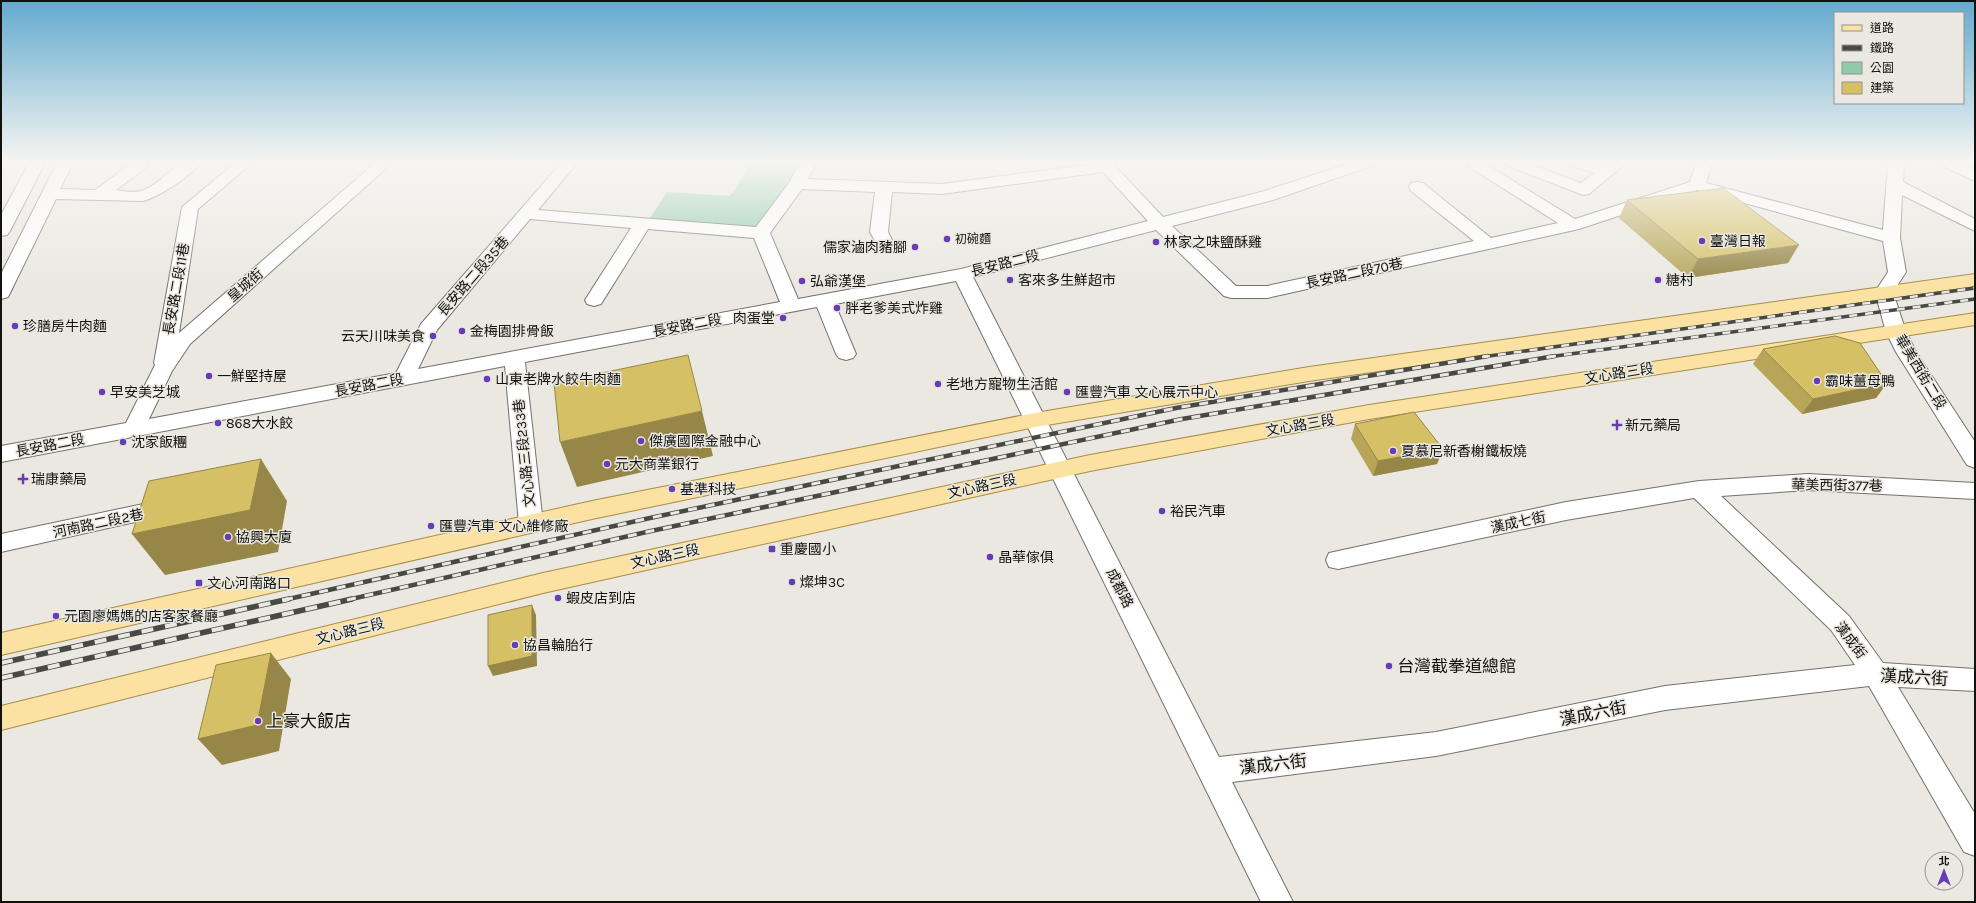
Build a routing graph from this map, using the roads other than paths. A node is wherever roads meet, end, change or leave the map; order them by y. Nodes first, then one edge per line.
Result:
1 (14, 205) edge
2 (44, 205) edge
3 (192, 205) edge
4 (335, 205) edge
5 (533, 205) edge
6 (781, 205) edge
7 (882, 205) edge
8 (1143, 205) edge
9 (1232, 205) edge
10 (1440, 205) edge
11 (1542, 205) edge
12 (1634, 205) edge
13 (1770, 205) edge
14 (1893, 205) edge
15 (1935, 205) edge
16 (526, 214) junction
17 (642, 224) junction
18 (1160, 224) junction
19 (1573, 225) junction
20 (1975, 226) edge
21 (1, 231) edge
22 (760, 233) junction
23 (1891, 238) junction
24 (886, 244) dead end
25 (1488, 244) junction
26 (962, 274) junction
27 (1975, 280) edge
28 (1884, 292) junction
29 (1, 293) edge
30 (594, 300) dead end
31 (824, 300) junction
32 (791, 306) junction
33 (1975, 319) edge
34 (1896, 332) junction
35 (846, 354) dead end
36 (514, 358) junction
37 (162, 370) junction
38 (404, 378) junction
39 (1036, 420) junction
40 (134, 429) junction
41 (1, 454) edge
42 (1975, 460) edge
43 (1061, 469) junction
44 (1699, 489) junction
45 (1975, 491) edge
46 (186, 503) edge
47 (531, 524) junction
48 (1, 543) edge
49 (1338, 560) dead end
50 (1, 644) edge
51 (1876, 674) junction
52 (1975, 680) edge
53 (1, 718) edge
54 (1212, 771) junction
55 (1975, 842) edge
56 (1277, 902) edge

1 - 21 street
2 - 29 street
3 - 37 street, 長安路二段11巷
4 - 37 street, 皇城街
5 - 16 street, 長安路二段35巷
6 - 22 street
7 - 24 street
8 - 18 street, 長安路二段70巷
9 - 18 street, 長安路二段
10 - 25 street
11 - 19 street
12 - 19 street, 長安路二段70巷
13 - 23 street
14 - 23 street
15 - 20 street
16 - 17 street
16 - 38 street, 長安路二段35巷
17 - 22 street
17 - 30 street
18 - 25 street, 長安路二段70巷
18 - 26 street, 長安路二段
19 - 25 street, 長安路二段70巷
22 - 32 street
23 - 28 street
26 - 31 street, 長安路二段
26 - 39 street, 成都路
27 - 28 main road
28 - 34 street, 華美西街二段
28 - 39 main road
31 - 32 street, 長安路二段
31 - 35 street
32 - 36 street, 長安路二段
33 - 34 main road, 文心路三段
34 - 42 street, 華美西街二段
34 - 43 main road, 文心路三段
36 - 38 street, 長安路二段
36 - 47 street, 文心路三段233巷
37 - 40 street, 皇城街
38 - 40 street, 長安路二段
39 - 43 street, 成都路
39 - 47 main road
40 - 41 street, 長安路二段
43 - 53 main road, 文心路三段
43 - 54 street, 成都路
44 - 45 street, 華美西街377巷
44 - 49 street, 漢成七街
44 - 51 street, 漢成街
46 - 48 street, 河南路二段2巷
47 - 50 main road
51 - 52 street, 漢成六街
51 - 54 street, 漢成六街
51 - 55 street, 漢成街
54 - 56 street, 成都路

